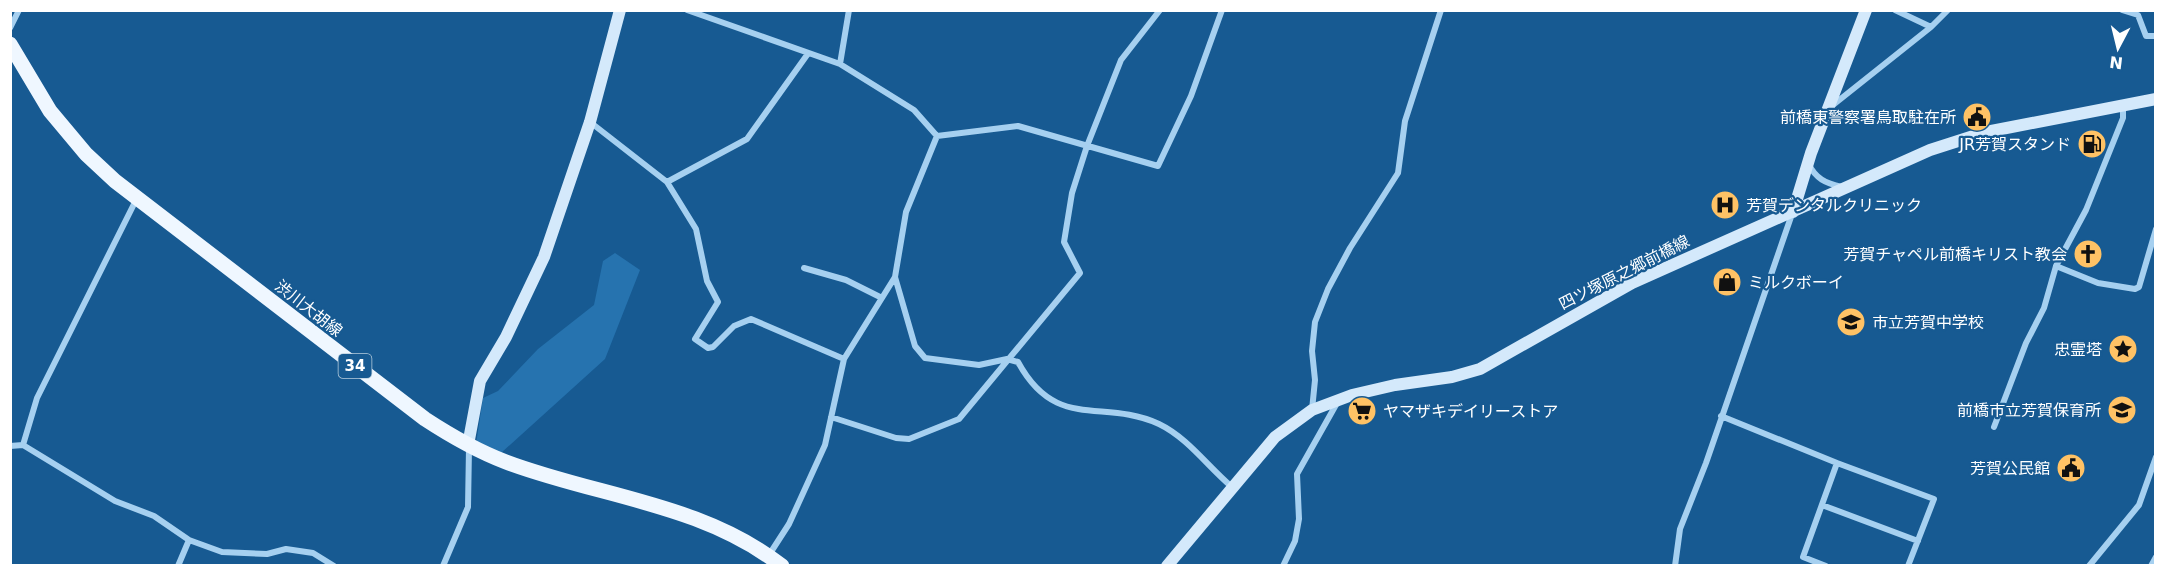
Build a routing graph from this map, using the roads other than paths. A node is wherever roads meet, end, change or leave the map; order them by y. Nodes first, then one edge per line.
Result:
1 (19, 10) edge
2 (620, 10) edge
3 (687, 10) edge
4 (849, 10) edge
5 (1160, 10) edge
6 (1222, 10) edge
7 (1441, 10) edge
8 (1866, 10) edge
9 (1894, 10) edge
10 (1948, 10) edge
11 (2122, 10) edge
12 (1905, 12) edge
13 (1931, 27) junction
14 (10, 28) edge
15 (2156, 36) edge
16 (11, 47) edge
17 (807, 55) junction
18 (840, 64) junction
19 (2156, 99) edge
20 (2123, 106) junction
21 (1828, 109) junction
22 (590, 122) junction
23 (937, 136) junction
24 (1087, 146) junction
25 (1808, 163) junction
26 (667, 182) junction
27 (1846, 188) junction
28 (137, 198) junction
29 (1792, 212) junction
30 (2156, 229) edge
31 (2056, 266) junction
32 (804, 268) dead end
33 (895, 277) junction
34 (882, 298) junction
35 (844, 359) junction
36 (1007, 359) junction
37 (1339, 400) junction
38 (1312, 410) junction
39 (1721, 416) junction
40 (831, 417) junction
41 (1994, 427) dead end
42 (23, 445) junction
43 (468, 445) junction
44 (10, 446) edge
45 (2156, 457) edge
46 (1838, 462) junction
47 (1233, 488) junction
48 (1822, 505) junction
49 (189, 540) junction
50 (1918, 541) junction
51 (769, 555) junction
52 (2156, 557) edge
53 (178, 566) edge
54 (334, 566) edge
55 (443, 566) edge
56 (782, 566) edge
57 (1167, 566) edge
58 (1283, 566) edge
59 (1675, 566) edge
60 (1826, 566) edge
61 (1908, 566) edge
62 (2088, 566) edge
63 (2151, 566) edge

1 - 14 street
2 - 22 main road
3 - 17 street
4 - 18 street
5 - 24 street
6 - 24 street
7 - 38 street
8 - 21 main road
9 - 12 street
10 - 13 street
11 - 15 street
12 - 13 street
13 - 21 street
16 - 28 main road, 渋川大胡線 / 34
17 - 18 street
17 - 26 street
18 - 23 street
19 - 20 main road, 四ツ塚原之郷前橋線
20 - 27 main road, 四ツ塚原之郷前橋線
20 - 31 street
21 - 25 main road
22 - 26 street
22 - 43 main road
23 - 24 street
23 - 33 street
24 - 36 street
25 - 27 street
25 - 29 main road
26 - 35 street
27 - 29 main road, 四ツ塚原之郷前橋線
28 - 42 street
28 - 43 main road, 渋川大胡線 / 34
29 - 37 main road, 四ツ塚原之郷前橋線
29 - 39 street
30 - 31 street
31 - 41 street
32 - 34 street
33 - 34 street
33 - 36 street
34 - 35 street
35 - 40 street
36 - 40 street
36 - 47 street
37 - 38 main road, 四ツ塚原之郷前橋線
37 - 58 street
38 - 47 main road, 四ツ塚原之郷前橋線
39 - 46 street
39 - 59 street
40 - 51 street
42 - 44 street
42 - 49 street
43 - 51 main road, 渋川大胡線 / 34
43 - 55 street
45 - 62 street
46 - 48 street
46 - 50 street
47 - 57 main road, 四ツ塚原之郷前橋線
48 - 50 street
48 - 60 street
49 - 53 street
49 - 54 street
50 - 61 street
51 - 56 main road, 渋川大胡線 / 34
52 - 63 street

